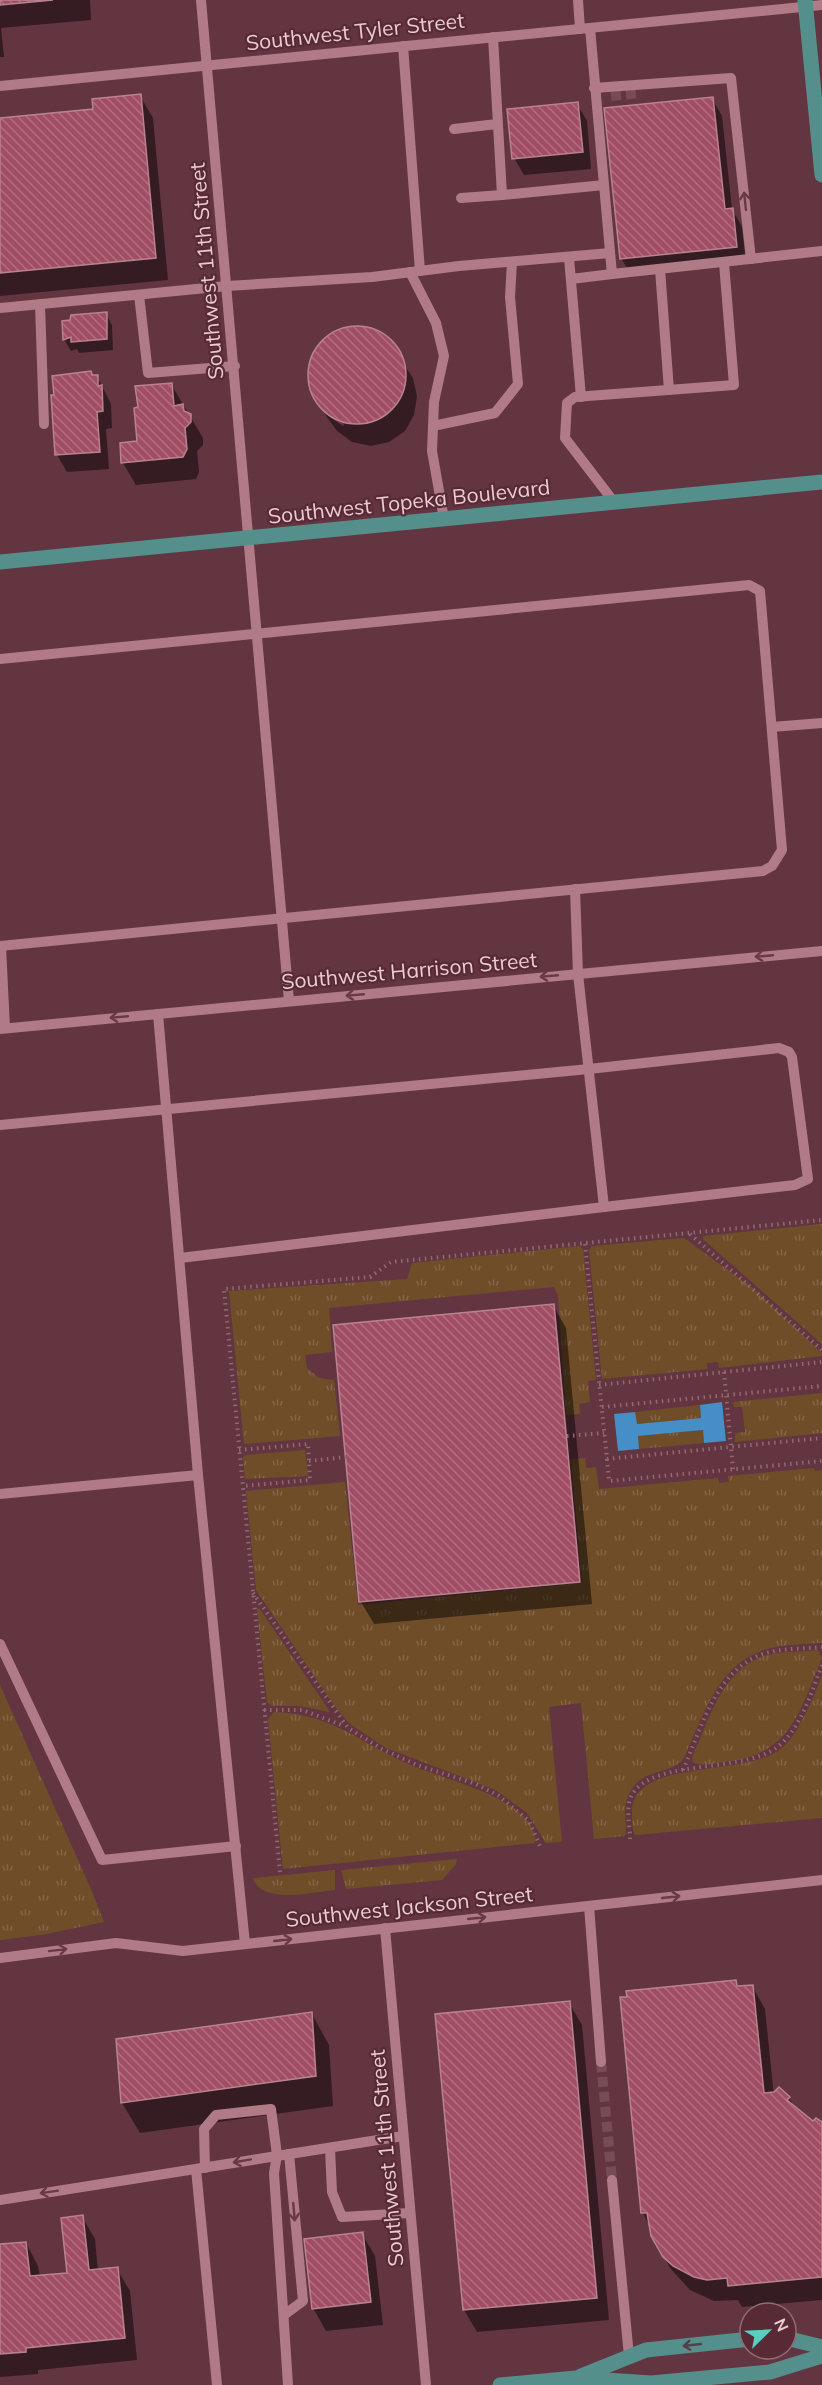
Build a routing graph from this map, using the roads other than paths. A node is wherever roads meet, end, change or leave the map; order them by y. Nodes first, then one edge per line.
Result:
1 (201, 0) edge
2 (578, 0) edge
3 (806, 3) edge
4 (822, 5) edge
5 (585, 28) junction
6 (493, 37) junction
7 (403, 46) junction
8 (207, 65) junction
9 (0, 86) edge
10 (603, 90) junction
11 (497, 124) junction
12 (454, 129) dead end
13 (822, 175) edge
14 (604, 185) junction
15 (502, 195) junction
16 (461, 198) dead end
17 (822, 251) edge
18 (610, 253) junction
19 (569, 258) junction
20 (752, 259) junction
21 (512, 262) junction
22 (724, 263) junction
23 (660, 269) junction
24 (415, 271) junction
25 (612, 274) junction
26 (571, 279) junction
27 (227, 286) junction
28 (139, 295) junction
29 (40, 304) junction
30 (0, 308) edge
31 (235, 366) junction
32 (669, 390) junction
33 (581, 397) junction
34 (44, 424) dead end
35 (433, 426) junction
36 (822, 482) edge
37 (614, 502) junction
38 (444, 519) junction
39 (248, 538) junction
40 (0, 562) edge
41 (257, 634) junction
42 (0, 659) edge
43 (822, 723) edge
44 (772, 727) junction
45 (575, 890) junction
46 (282, 918) junction
47 (1, 946) edge
48 (822, 951) edge
49 (578, 974) junction
50 (289, 1001) junction
51 (158, 1014) junction
52 (3, 1028) edge
53 (589, 1069) junction
54 (167, 1109) junction
55 (0, 1125) edge
56 (604, 1207) junction
57 (180, 1258) junction
58 (198, 1475) junction
59 (0, 1494) edge
60 (0, 1644) edge
61 (236, 1846) junction
62 (822, 1880) edge
63 (589, 1906) junction
64 (385, 1928) junction
65 (245, 1944) junction
66 (0, 1958) edge
67 (601, 2062) tunnel mouth
68 (403, 2136) junction
69 (330, 2148) junction
70 (289, 2154) junction
71 (277, 2155) junction
72 (201, 2168) junction
73 (612, 2180) tunnel mouth
74 (0, 2200) edge
75 (411, 2213) junction
76 (284, 2315) junction
77 (738, 2340) edge
78 (798, 2341) edge
79 (822, 2347) edge
80 (630, 2356) junction
81 (822, 2356) edge
82 (576, 2378) junction
83 (744, 2380) edge
84 (623, 2383) edge
85 (217, 2385) edge
86 (288, 2385) edge
87 (426, 2385) edge
88 (507, 2385) edge

1 - 8 street, Southwest 11th Street
2 - 5 street
3 - 4 street, Southwest Tyler Street
3 - 5 street, Southwest Tyler Street
3 - 13 main road
5 - 6 street, Southwest Tyler Street
5 - 10 street
6 - 7 street, Southwest Tyler Street
6 - 11 street
7 - 8 street, Southwest Tyler Street
7 - 24 street
8 - 9 street, Southwest Tyler Street
8 - 27 street, Southwest 11th Street
10 - 14 street
20 -> 10 street
11 - 12 street
11 - 15 street
14 - 15 street
14 - 18 street
15 - 16 street
17 - 20 street
18 - 19 street
18 - 25 street
19 - 21 street
19 - 26 street
20 - 22 street
21 - 24 street
21 - 35 street
22 - 23 street
22 - 32 street
23 - 25 street
23 - 32 street
24 - 27 street
24 - 35 street
25 - 26 street
26 - 33 street
27 - 28 street
27 - 31 street, Southwest 11th Street
28 - 29 street
28 - 31 street
29 - 30 street
29 - 34 street
31 - 39 street, Southwest 11th Street
32 - 33 street
33 - 37 street
35 - 38 street
36 - 37 main road, Southwest Topeka Boulevard
37 - 38 main road, Southwest Topeka Boulevard
38 - 39 main road, Southwest Topeka Boulevard
39 - 40 main road, Southwest Topeka Boulevard
39 - 41 street, Southwest 11th Street
41 - 42 street
41 - 44 street
41 - 46 street, Southwest 11th Street
43 - 44 street
44 - 45 street
45 - 46 street
45 - 49 street
46 - 47 street
46 - 50 street, Southwest 11th Street
47 - 52 street
48 -> 49 street, Southwest Harrison Street
49 -> 50 street, Southwest Harrison Street
49 - 53 street
50 - 51 street, Southwest Harrison Street
51 -> 52 street, Southwest Harrison Street
51 - 54 street
53 - 54 street
53 - 56 street
53 - 56 street
54 - 55 street
54 - 57 street
56 - 57 street
57 - 58 street
58 - 59 street
58 - 61 street
60 - 61 street
61 - 65 street
63 -> 62 street, Southwest Jackson Street
64 -> 63 street, Southwest Jackson Street
63 - 67 street
65 -> 64 street, Southwest Jackson Street
64 - 68 street, Southwest 11th Street
66 -> 65 street, Southwest Jackson Street
68 - 69 street
68 - 75 street, Southwest 11th Street
69 - 70 street
69 - 75 street
70 - 71 street
70 -> 76 street
71 -> 72 street
71 - 72 street
71 - 76 street
72 -> 74 street
72 - 85 street
73 - 80 street
75 - 87 street, Southwest 11th Street
76 - 86 street
77 -> 80 main road
78 - 79 main road
80 - 82 main road
81 - 83 main road
82 - 84 main road
82 - 88 main road
83 - 84 main road

